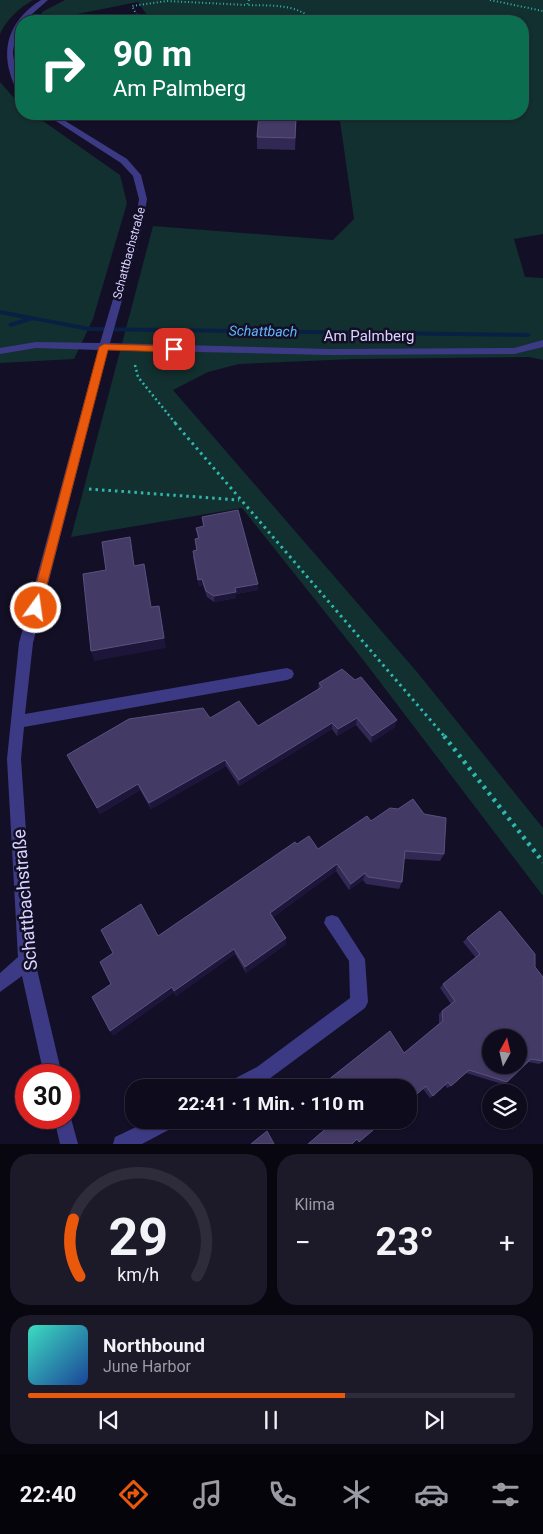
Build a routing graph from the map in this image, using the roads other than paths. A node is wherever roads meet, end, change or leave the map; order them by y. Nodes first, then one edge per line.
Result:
1 (45, 0) edge
2 (24, 15) edge
3 (15, 29) edge
4 (15, 81) edge
5 (58, 120) edge
6 (543, 343) edge
7 (104, 347) junction
8 (0, 351) edge
9 (286, 674) dead end
10 (17, 722) junction
11 (332, 923) dead end
12 (27, 961) junction
13 (0, 984) edge
14 (50, 1064) edge
15 (251, 1079) edge
16 (66, 1129) edge
17 (152, 1129) edge
18 (69, 1144) edge
19 (122, 1144) edge

1 - 2 street
3 - 4 street
5 - 7 street, Schattbachstraße
6 - 7 street, Am Palmberg
7 - 8 street
7 - 10 street, Schattbachstraße
9 - 10 street
10 - 12 street, Schattbachstraße
11 - 15 street
12 - 13 street
12 - 14 street, Schattbachstraße
16 - 18 street
17 - 19 street

